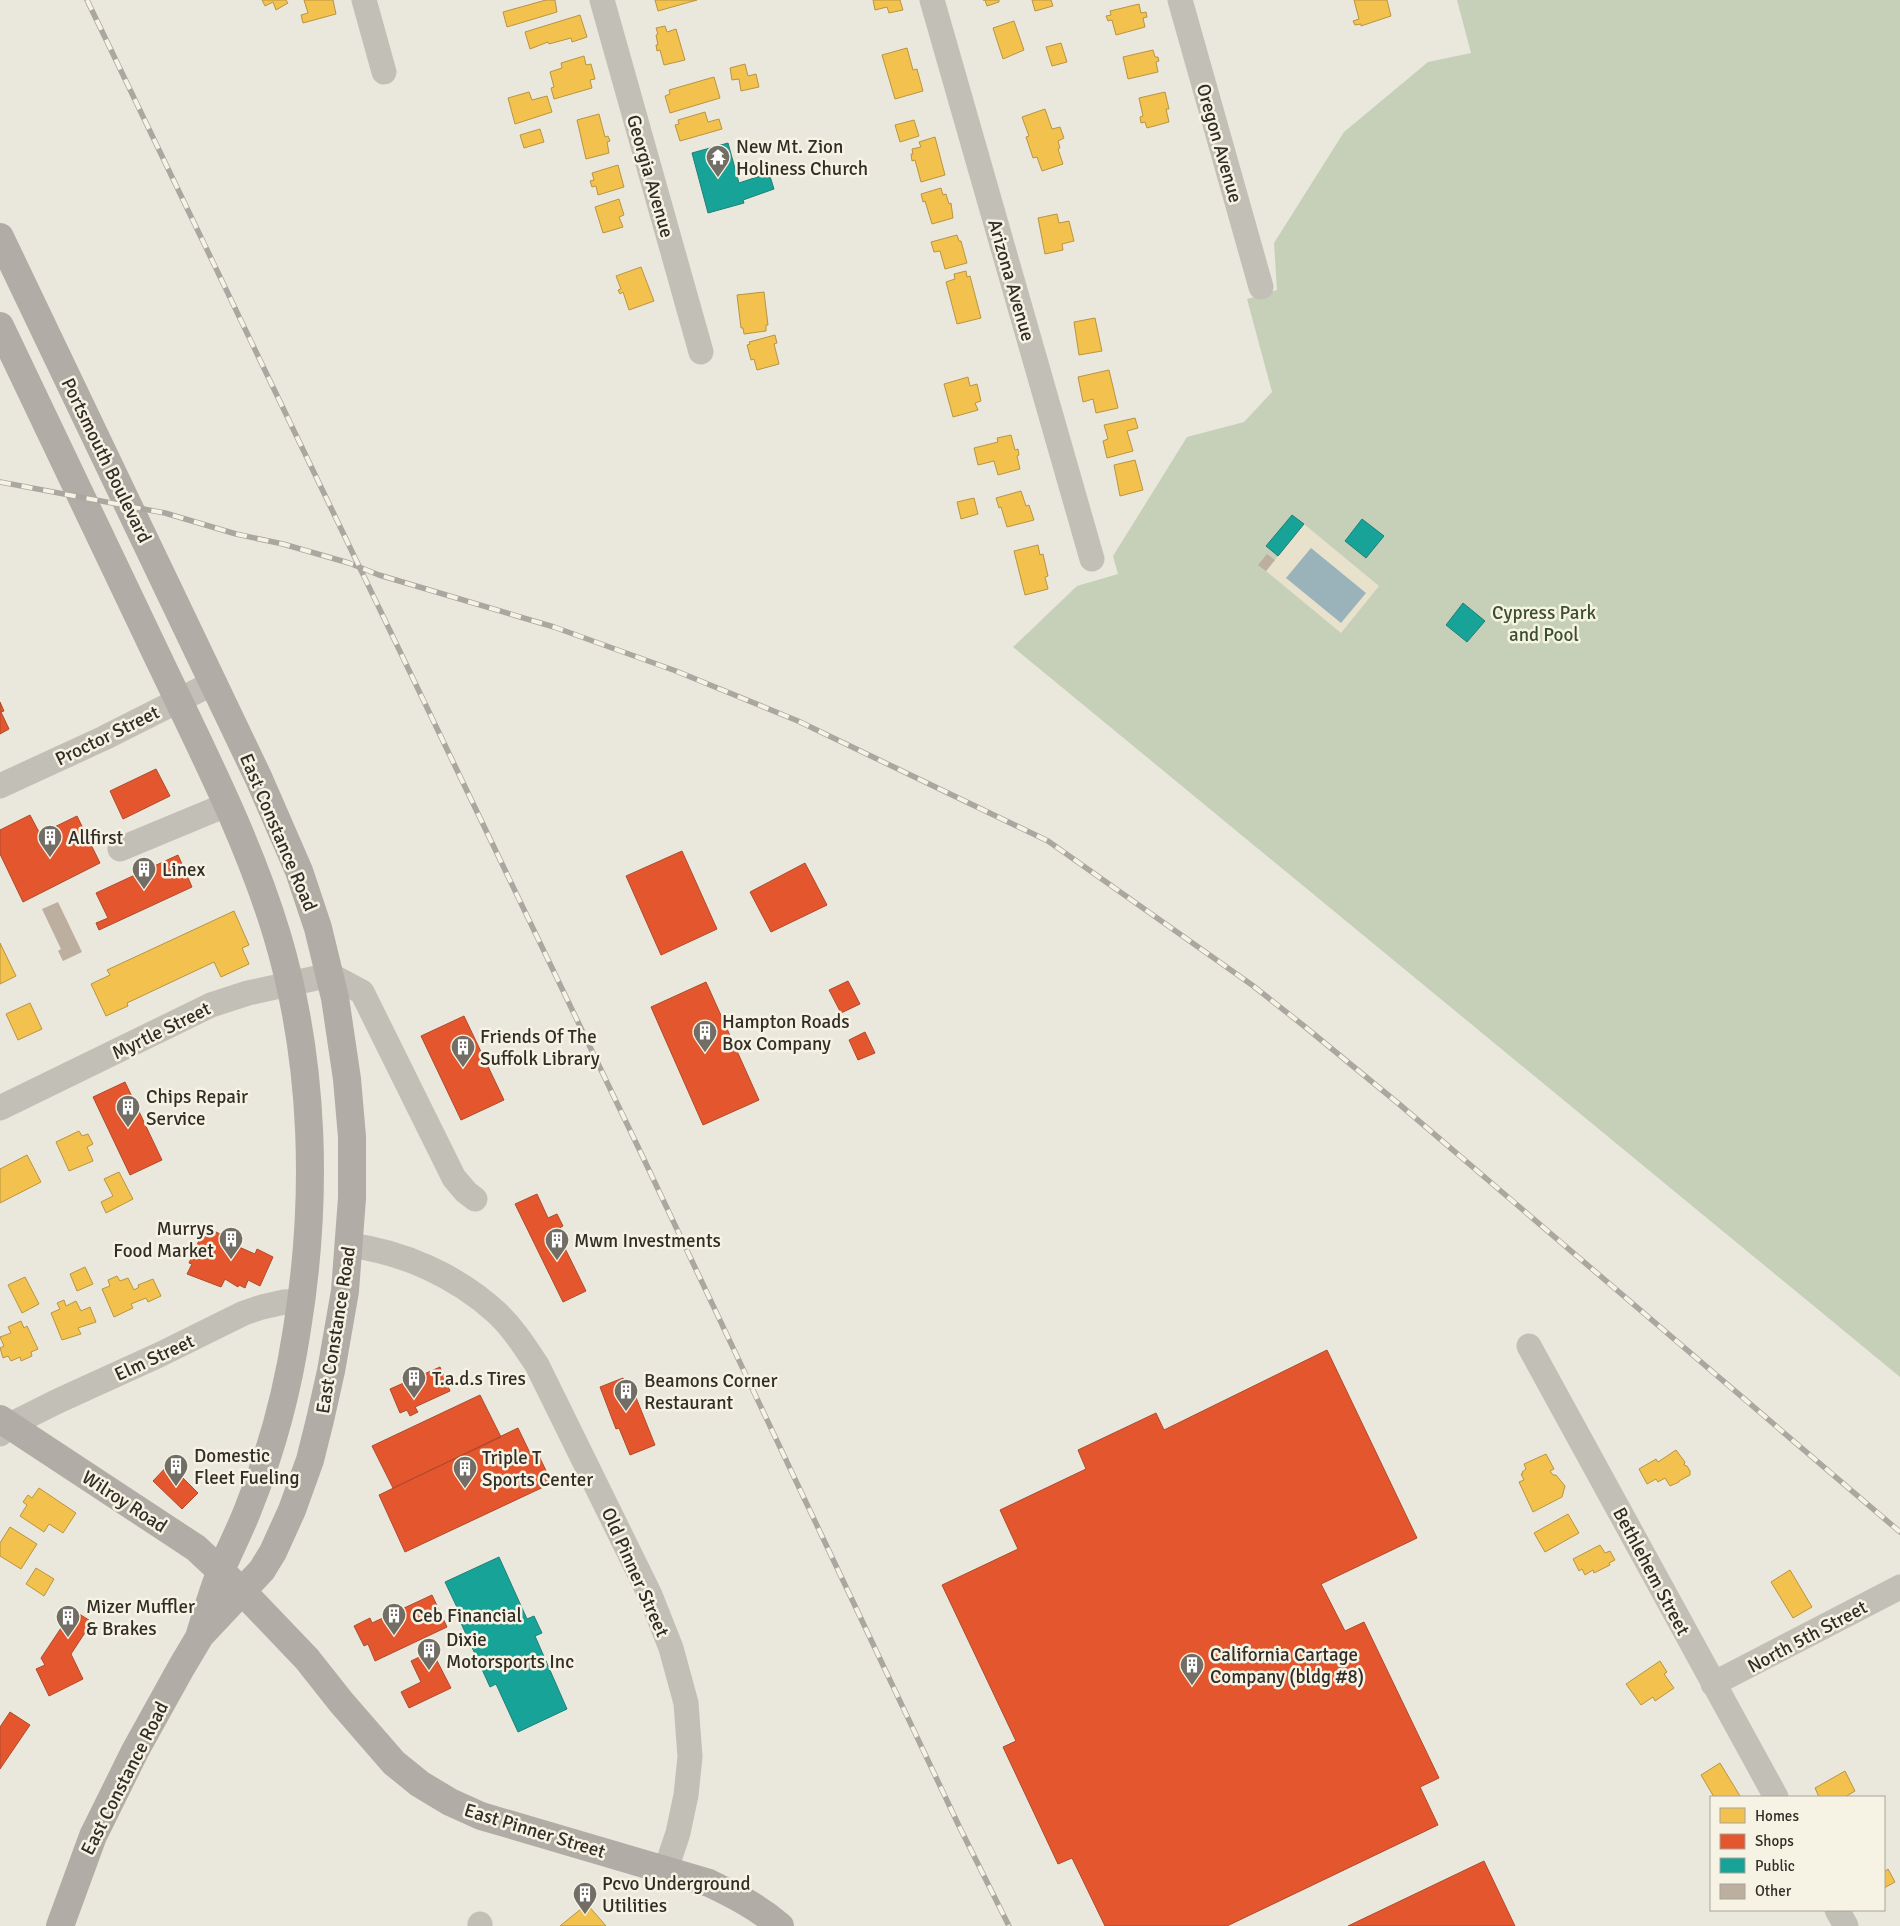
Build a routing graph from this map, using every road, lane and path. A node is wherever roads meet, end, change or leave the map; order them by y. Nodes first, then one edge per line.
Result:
1 (364, 0) edge
2 (602, 0) edge
3 (932, 0) edge
4 (1180, 0) edge
5 (384, 72) dead end
6 (0, 237) edge
7 (1261, 287) dead end
8 (0, 326) edge
9 (701, 352) dead end
10 (1092, 559) dead end
11 (213, 683) junction
12 (178, 700) junction
13 (0, 786) edge
14 (226, 805) junction
15 (120, 849) dead end
16 (330, 975) junction
17 (289, 983) junction
18 (0, 1108) edge
19 (475, 1199) dead end
20 (349, 1245) junction
21 (301, 1302) junction
22 (1529, 1346) dead end
23 (3, 1426) edge
24 (221, 1570) junction
25 (1900, 1587) edge
26 (243, 1592) junction
27 (200, 1636) junction
28 (1713, 1684) junction
29 (1775, 1796) edge
30 (666, 1869) junction
31 (1838, 1911) edge
32 (60, 1926) edge
33 (780, 1926) edge
34 (1846, 1926) edge

1 - 5 street
2 - 9 street, Georgia Avenue
3 - 10 street, Arizona Avenue
4 - 7 street, Oregon Avenue
6 - 11 main road, Portsmouth Boulevard
8 - 12 main road, Portsmouth Boulevard
11 - 12 street, Proctor Street
11 - 16 main road, East Constance Road
12 - 13 street, Proctor Street
12 - 14 main road, East Constance Road
14 - 15 street
14 - 17 main road, East Constance Road
16 - 17 street, Myrtle Street
16 - 19 street
16 - 20 main road, East Constance Road
17 - 18 street, Myrtle Street
17 - 21 main road, East Constance Road
20 - 26 main road, East Constance Road
20 - 30 street, Old Pinner Street
21 - 23 street, Elm Street
21 - 24 main road, East Constance Road
22 - 28 street, Bethlehem Street
23 - 24 main road, Wilroy Road
24 - 26 main road, Wilroy Road
24 - 27 main road, East Constance Road
25 - 28 street, North 5th Street
26 - 27 main road, East Constance Road
26 - 30 main road, East Pinner Street
27 - 32 main road, East Constance Road
28 - 29 street, Bethlehem Street
30 - 33 main road, East Pinner Street
31 - 34 street

